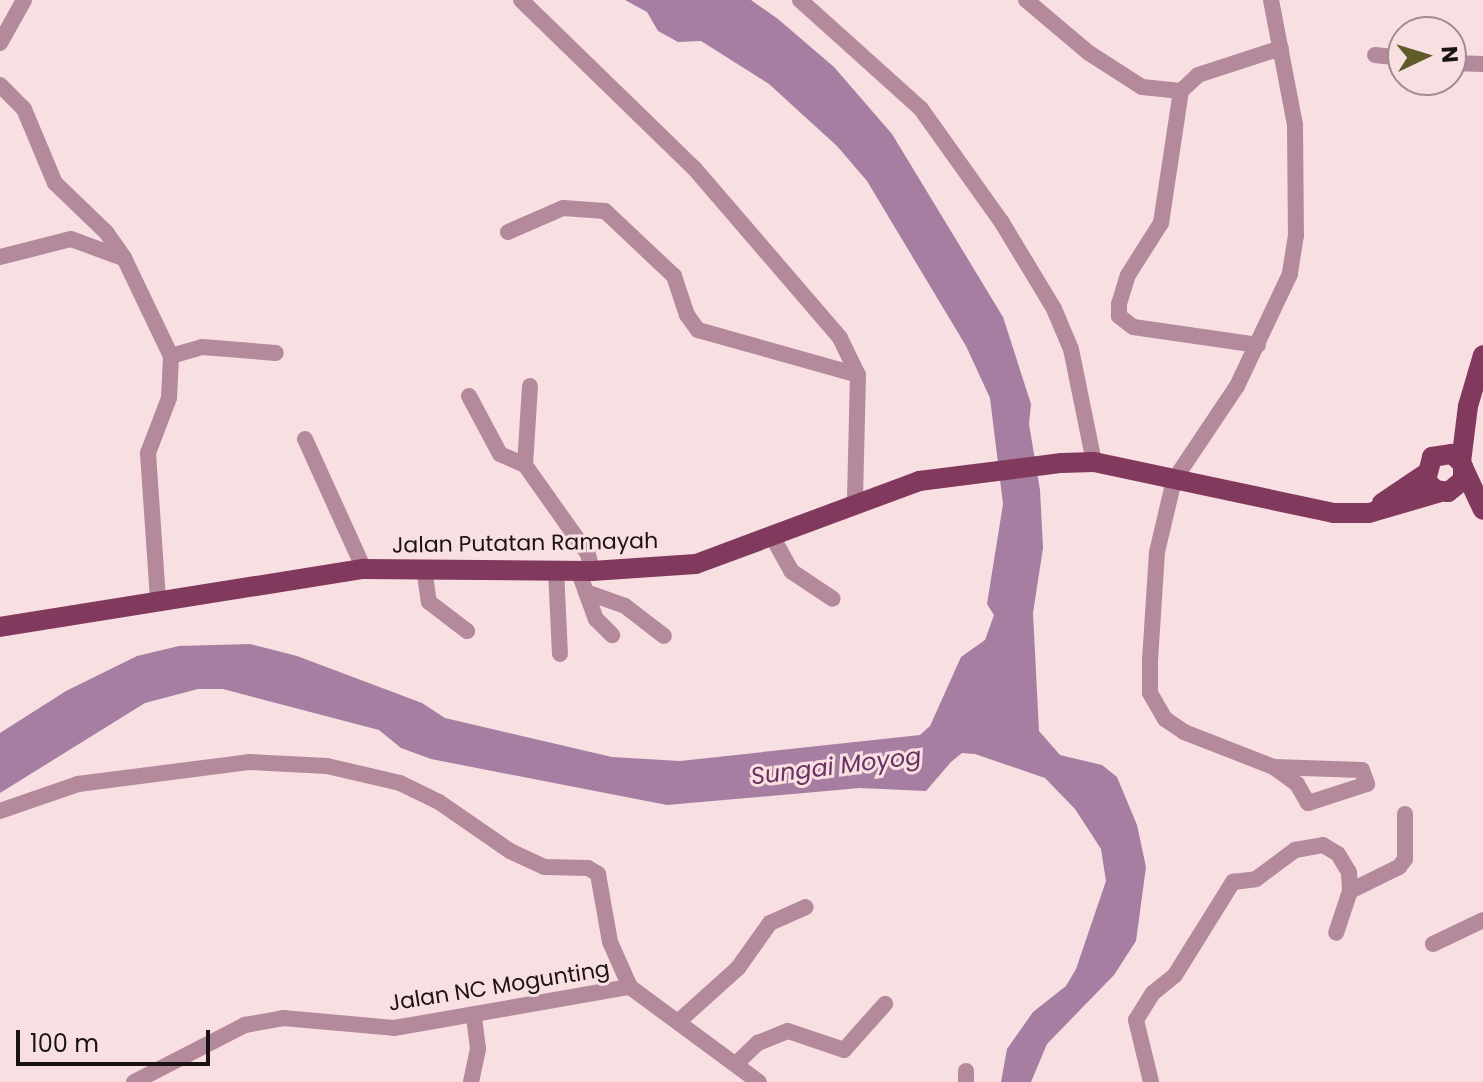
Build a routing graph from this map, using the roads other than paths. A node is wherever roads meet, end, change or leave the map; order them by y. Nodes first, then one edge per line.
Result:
1 (36, 0) edge
2 (521, 0) edge
3 (800, 0) edge
4 (1026, 0) edge
5 (1271, 0) edge
6 (21, 5) edge
7 (0, 43) edge
8 (1281, 48) junction
9 (1375, 55) dead end
10 (1387, 56) edge
11 (0, 85) edge
12 (1181, 91) junction
13 (508, 232) dead end
14 (0, 257) edge
15 (124, 258) junction
16 (1258, 345) junction
17 (276, 353) dead end
18 (1483, 355) edge
19 (171, 356) junction
20 (858, 375) junction
21 (530, 386) dead end
22 (469, 396) dead end
23 (305, 439) dead end
24 (1455, 460) junction
25 (1094, 462) junction
26 (525, 465) junction
27 (1425, 474) junction
28 (1174, 480) junction
29 (1444, 492) junction
30 (855, 501) junction
31 (1483, 512) edge
32 (1369, 513) junction
33 (773, 538) junction
34 (424, 568) junction
35 (364, 569) junction
36 (556, 570) junction
37 (585, 570) junction
38 (586, 592) junction
39 (158, 599) junction
40 (833, 599) dead end
41 (0, 627) edge
42 (467, 631) dead end
43 (612, 635) dead end
44 (664, 636) dead end
45 (560, 654) dead end
46 (1300, 776) dead end
47 (0, 811) edge
48 (1405, 814) dead end
49 (1350, 891) junction
50 (806, 907) dead end
51 (1483, 920) edge
52 (1336, 933) dead end
53 (1433, 944) dead end
54 (630, 987) junction
55 (885, 1004) dead end
56 (474, 1014) junction
57 (678, 1022) junction
58 (746, 1074) edge
59 (134, 1082) edge
60 (471, 1082) edge
61 (1151, 1082) edge

1 - 6 street
2 - 20 street
3 - 25 street
4 - 12 street
5 - 8 street
6 - 7 street
8 - 12 street
8 - 16 street
9 - 10 street
11 - 15 street
12 - 16 street
13 - 20 street
14 - 15 street
15 - 19 street
16 - 28 street
17 - 19 street
18 - 24 main road
19 - 39 street
20 - 30 street
21 - 26 street
22 - 26 street
23 - 35 street
24 - 27 main road
24 - 29 main road
24 - 31 main road
25 - 28 main road, Jalan Putatan Ramayah
25 - 30 main road, Jalan Putatan Ramayah
26 - 37 street
27 - 29 main road
27 - 32 main road
28 - 32 main road, Jalan Putatan Ramayah
28 - 46 street
29 - 31 main road
29 - 32 main road, Jalan Putatan Ramayah
30 - 33 main road, Jalan Putatan Ramayah
33 - 37 main road, Jalan Putatan Ramayah
33 - 40 street
34 - 35 main road, Jalan Putatan Ramayah
34 - 36 main road, Jalan Putatan Ramayah
34 - 42 street
35 - 39 main road, Jalan Putatan Ramayah
36 - 37 main road, Jalan Putatan Ramayah
36 - 45 street
37 - 38 street
38 - 43 street
38 - 44 street
39 - 41 main road, Jalan Putatan Ramayah
47 - 54 street
48 - 49 street
49 - 52 street
49 - 61 street
50 - 57 street
51 - 53 street
54 - 56 street, Jalan NC Mogunting
54 - 57 street, Jalan NC Mogunting
55 - 58 street
56 - 59 street, Jalan NC Mogunting
56 - 60 street
57 - 58 street, Jalan NC Mogunting

